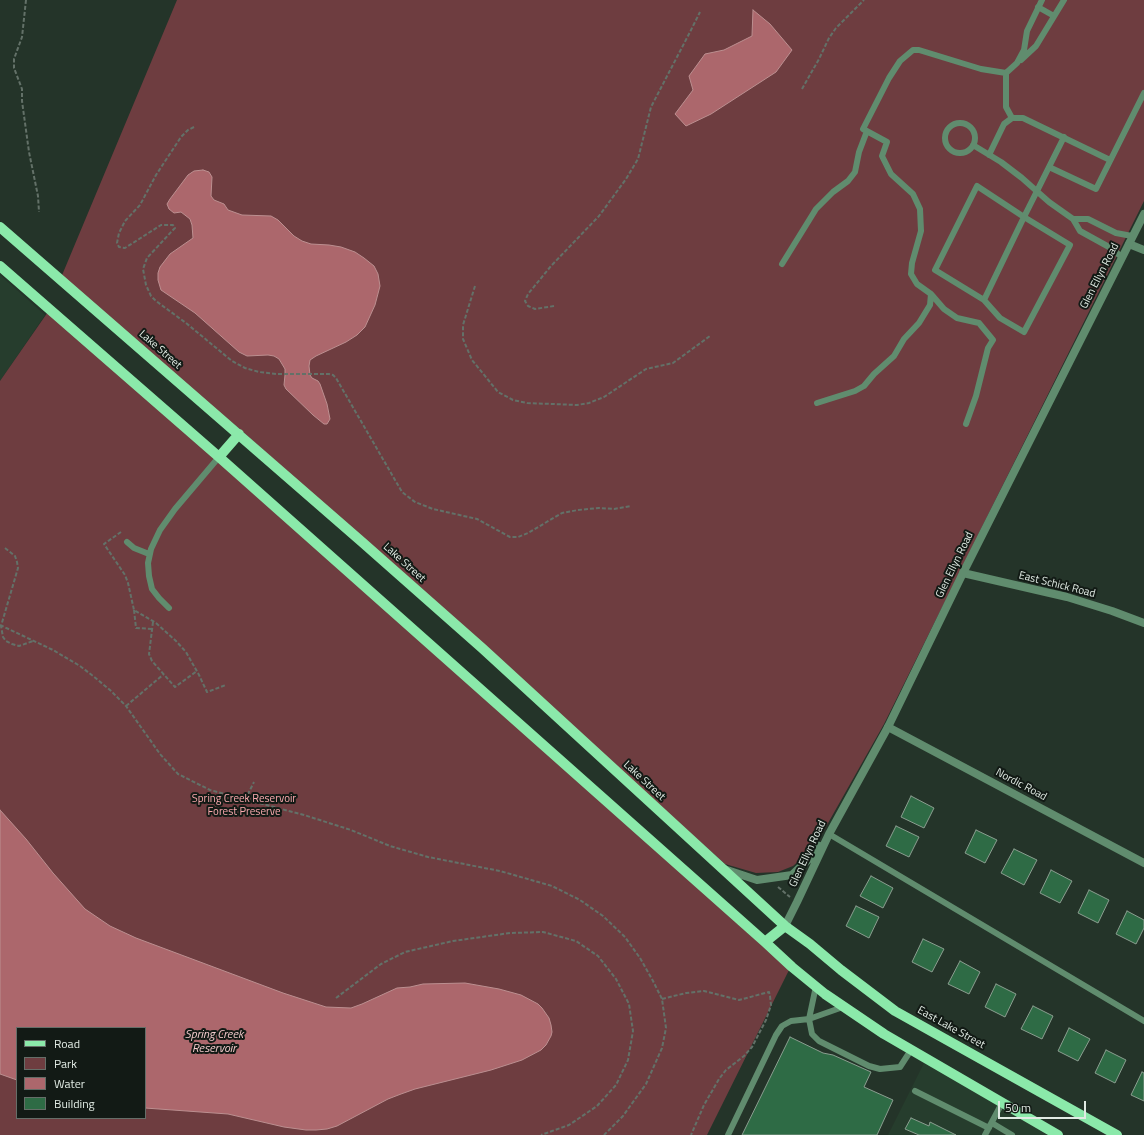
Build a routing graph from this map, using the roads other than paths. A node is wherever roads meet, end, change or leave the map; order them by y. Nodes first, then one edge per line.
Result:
1 (1042, 0) edge
2 (1064, 0) edge
3 (1038, 8) junction
4 (1054, 16) junction
5 (1017, 63) junction
6 (1006, 73) junction
7 (1144, 93) edge
8 (1012, 118) junction
9 (867, 131) junction
10 (1064, 137) junction
11 (973, 145) junction
12 (989, 155) junction
13 (1110, 160) junction
14 (1049, 167) junction
15 (1036, 191) junction
16 (1144, 214) edge
17 (1024, 217) junction
18 (1073, 219) junction
19 (0, 227) edge
20 (1132, 236) junction
21 (1128, 244) junction
22 (1144, 250) edge
23 (1122, 258) junction
24 (782, 264) dead end
25 (0, 266) edge
26 (931, 294) junction
27 (984, 300) junction
28 (817, 403) dead end
29 (966, 424) dead end
30 (239, 434) junction
31 (219, 457) junction
32 (127, 542) dead end
33 (150, 554) junction
34 (963, 573) junction
35 (169, 608) dead end
36 (1144, 623) edge
37 (888, 727) junction
38 (828, 834) junction
39 (1144, 863) edge
40 (722, 868) junction
41 (785, 926) junction
42 (765, 942) junction
43 (816, 986) junction
44 (843, 1007) junction
45 (809, 1019) junction
46 (1144, 1021) edge
47 (911, 1050) junction
48 (915, 1091) dead end
49 (1002, 1103) junction
50 (990, 1126) junction
51 (728, 1135) edge
52 (985, 1135) edge
53 (1012, 1135) edge
54 (1058, 1135) edge
55 (1117, 1135) edge

1 - 3 lane
2 - 4 lane
3 - 4 lane
3 - 5 lane
4 - 5 lane
5 - 6 lane
6 - 8 lane
6 - 9 lane
7 - 13 lane
8 - 10 lane
8 - 12 lane
9 - 24 lane
9 - 26 lane
10 - 13 lane
10 - 14 lane
11 - 11 lane
11 - 12 lane
12 - 15 lane
13 - 14 lane
14 - 15 lane
15 - 17 lane
15 - 18 lane
16 - 20 street, Glen Ellyn Road
17 - 27 lane
17 - 27 lane
17 - 27 lane
18 - 20 lane
18 - 23 lane
19 - 30 main road, Lake Street
20 - 21 street, Glen Ellyn Road
21 - 22 street
21 - 23 street, Glen Ellyn Road
23 - 34 street, Glen Ellyn Road
25 - 31 main road
26 - 28 lane
26 - 29 lane
30 - 31 main road
30 - 40 main road, Lake Street
31 - 33 lane
31 - 42 main road
32 - 33 lane
33 - 35 lane
34 - 36 street, East Schick Road
34 - 37 street, Glen Ellyn Road
37 - 38 street, Glen Ellyn Road
37 - 39 street, Nordic Road
38 - 40 street
38 - 41 street, Glen Ellyn Road
38 - 46 lane
40 - 41 main road, Lake Street
41 - 42 main road
41 - 55 main road, East Lake Street
42 - 43 main road
43 - 44 main road
43 - 45 lane
44 - 45 lane
44 - 47 main road
45 - 47 lane
45 - 51 lane
47 - 49 main road
48 - 50 lane
49 - 50 lane
49 - 54 main road
50 - 52 lane
50 - 53 lane

